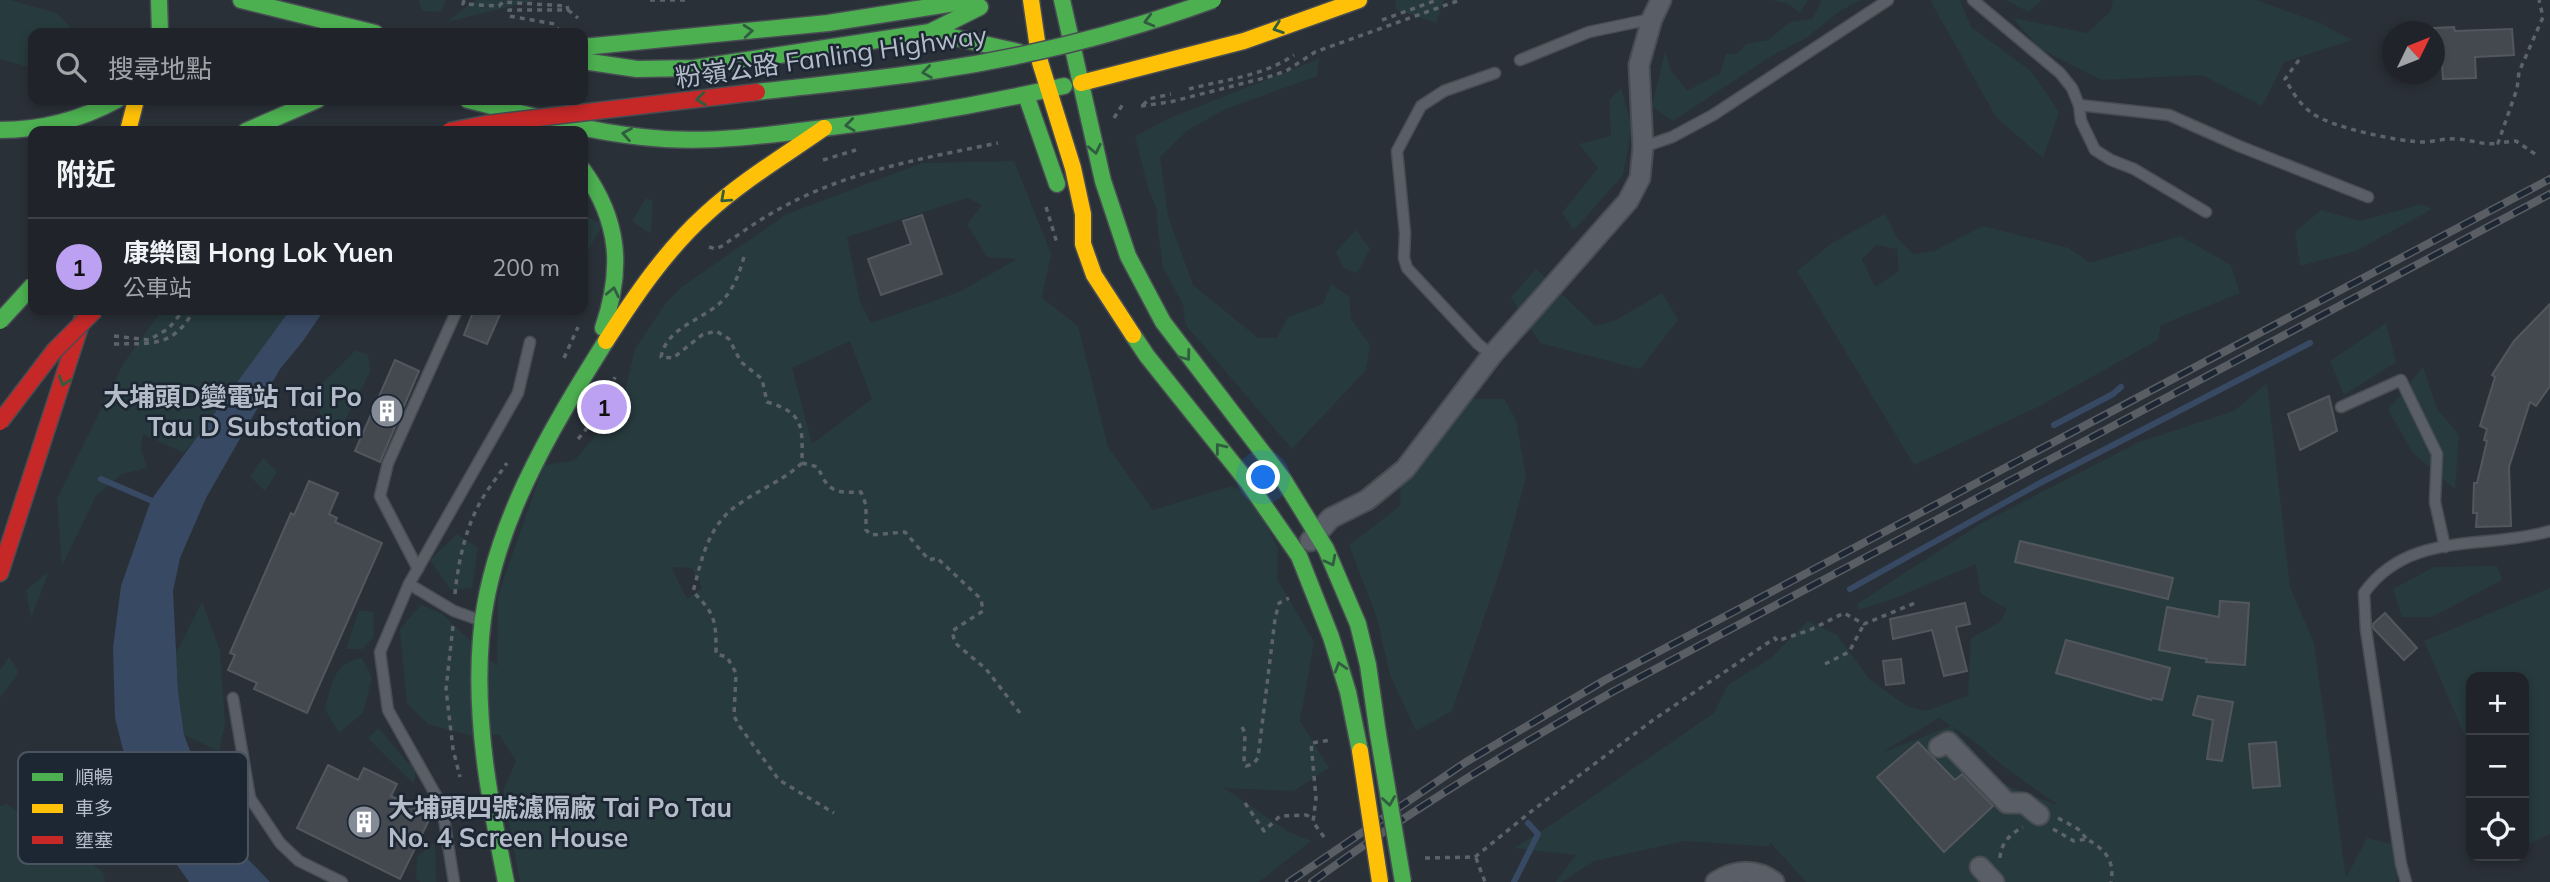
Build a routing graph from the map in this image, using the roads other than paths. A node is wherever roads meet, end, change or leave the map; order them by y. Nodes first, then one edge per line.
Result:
1 (159, 0) edge
2 (241, 0) edge
3 (974, 0) edge
4 (991, 0) edge
5 (1031, 0) edge
6 (1062, 0) edge
7 (1213, 0) edge
8 (1359, 0) edge
9 (1661, 0) edge
10 (1888, 0) edge
11 (1973, 0) edge
12 (282, 6) edge
13 (1652, 19) junction
14 (160, 28) edge
15 (358, 28) edge
16 (930, 32) junction
17 (843, 44) junction
18 (588, 46) edge
19 (1520, 60) dead end
20 (588, 62) edge
21 (1040, 62) junction
22 (1495, 73) dead end
23 (1081, 83) junction
24 (1048, 90) junction
25 (1026, 94) junction
26 (107, 105) edge
27 (135, 105) edge
28 (304, 105) edge
29 (490, 105) edge
30 (2078, 105) junction
31 (524, 113) junction
32 (876, 122) junction
33 (46, 126) edge
34 (129, 126) edge
35 (256, 126) edge
36 (475, 126) edge
37 (540, 126) edge
38 (824, 128) junction
39 (28, 129) edge
40 (0, 130) edge
41 (1643, 148) junction
42 (588, 178) edge
43 (2368, 197) dead end
44 (1061, 198) dead end
45 (2206, 212) dead end
46 (1067, 220) dead end
47 (1083, 244) junction
48 (28, 290) edge
49 (84, 315) edge
50 (90, 315) edge
51 (455, 315) edge
52 (0, 321) edge
53 (530, 342) dead end
54 (1492, 355) junction
55 (594, 358) junction
56 (2341, 407) dead end
57 (0, 422) edge
58 (2550, 531) edge
59 (1316, 533) junction
60 (2445, 547) junction
61 (1299, 556) junction
62 (418, 569) junction
63 (0, 573) edge
64 (408, 584) junction
65 (483, 621) junction
66 (233, 698) dead end
67 (1940, 747) dead end
68 (242, 752) edge
69 (248, 786) edge
70 (2041, 820) road end
71 (1980, 867) dead end
72 (2000, 881) edge
73 (342, 882) edge
74 (454, 882) edge
75 (506, 882) edge
76 (1380, 882) edge
77 (1403, 882) edge
78 (1716, 882) edge
79 (1774, 882) edge
80 (2406, 882) edge

1 - 14 main road
2 - 12 main road
18 -> 3 main road, 粉嶺公路 Fanling Highway
4 - 16 main road
5 - 21 main road
6 - 23 main road
7 -> 36 main road, 粉嶺公路 Fanling Highway, bridge
8 -> 23 main road
9 - 13 street
10 - 41 lane
11 - 30 lane
12 - 15 main road
13 - 19 lane
13 - 41 street
16 - 17 main road
16 - 21 main road
17 - 20 main road
17 - 32 main road
21 - 23 main road
21 - 24 main road
22 - 54 lane
23 - 24 main road
23 -> 59 main road
24 - 25 main road
24 - 47 main road
25 - 32 main road
25 - 44 main road
26 - 33 main road
27 - 34 main road
28 - 35 main road
29 - 31 main road
30 - 43 lane
30 - 45 lane
31 - 37 main road
38 -> 31 main road
32 -> 38 main road
38 -> 55 main road
39 - 40 main road
41 - 54 street
55 -> 42 main road
46 - 47 main road
61 -> 47 main road
48 - 52 main road, bridge
49 -> 63 main road
50 - 57 main road, bridge
51 - 62 lane
53 - 62 lane
54 - 59 street
55 - 65 main road
56 - 60 lane
58 - 60 lane
59 - 61 street
59 -> 77 main road, bridge
60 - 80 lane
76 -> 61 main road, bridge
62 - 64 lane
64 - 65 lane
64 - 74 lane
65 - 75 main road
66 - 68 lane
67 - 70 street
69 - 73 lane
71 - 72 street
78 - 79 street

